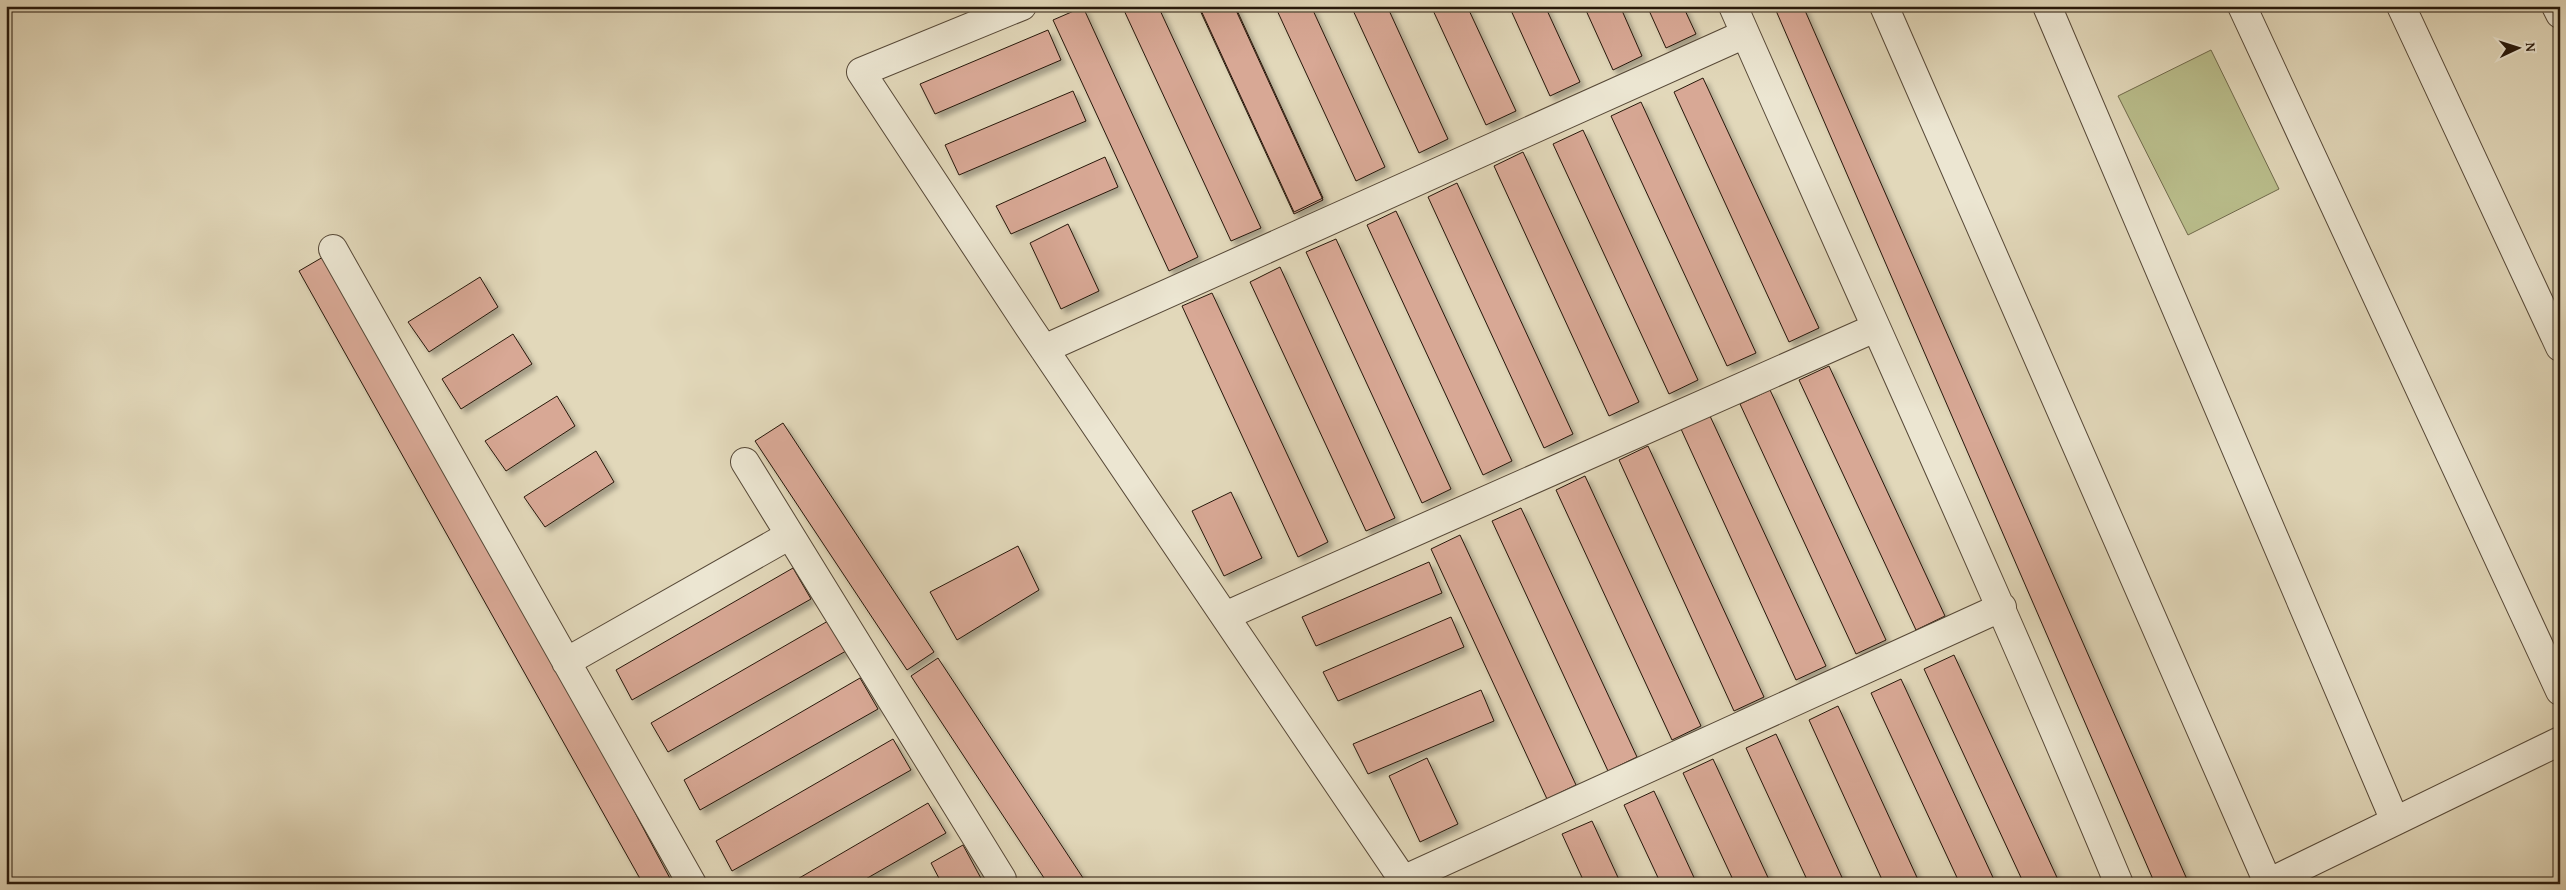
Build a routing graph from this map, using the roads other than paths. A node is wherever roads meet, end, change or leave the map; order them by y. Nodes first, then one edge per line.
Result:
1 (1022, 6) edge
2 (1733, 6) edge
3 (1884, 6) edge
4 (2047, 6) edge
5 (2242, 6) edge
6 (2401, 6) edge
7 (2556, 6) edge
8 (2560, 14) edge
9 (1745, 34) junction
10 (332, 249) dead end
11 (1875, 328) junction
12 (2560, 347) edge
13 (1044, 349) junction
14 (745, 462) dead end
15 (790, 535) junction
16 (2002, 607) junction
17 (1225, 616) junction
18 (566, 662) junction
19 (2560, 691) edge
20 (2560, 741) edge
21 (2395, 821) junction
22 (1405, 882) edge
23 (692, 884) edge
24 (1001, 884) edge
25 (2119, 884) edge

1 - 13 street
2 - 9 street
3 - 21 street
4 - 21 street
5 - 19 street
6 - 12 street
7 - 8 street
9 - 11 street
9 - 13 street
10 - 18 street
11 - 16 street
11 - 17 street
13 - 17 street
14 - 15 street
15 - 18 street
15 - 24 street
16 - 22 street
16 - 25 street
17 - 22 street
18 - 23 street
20 - 21 street

